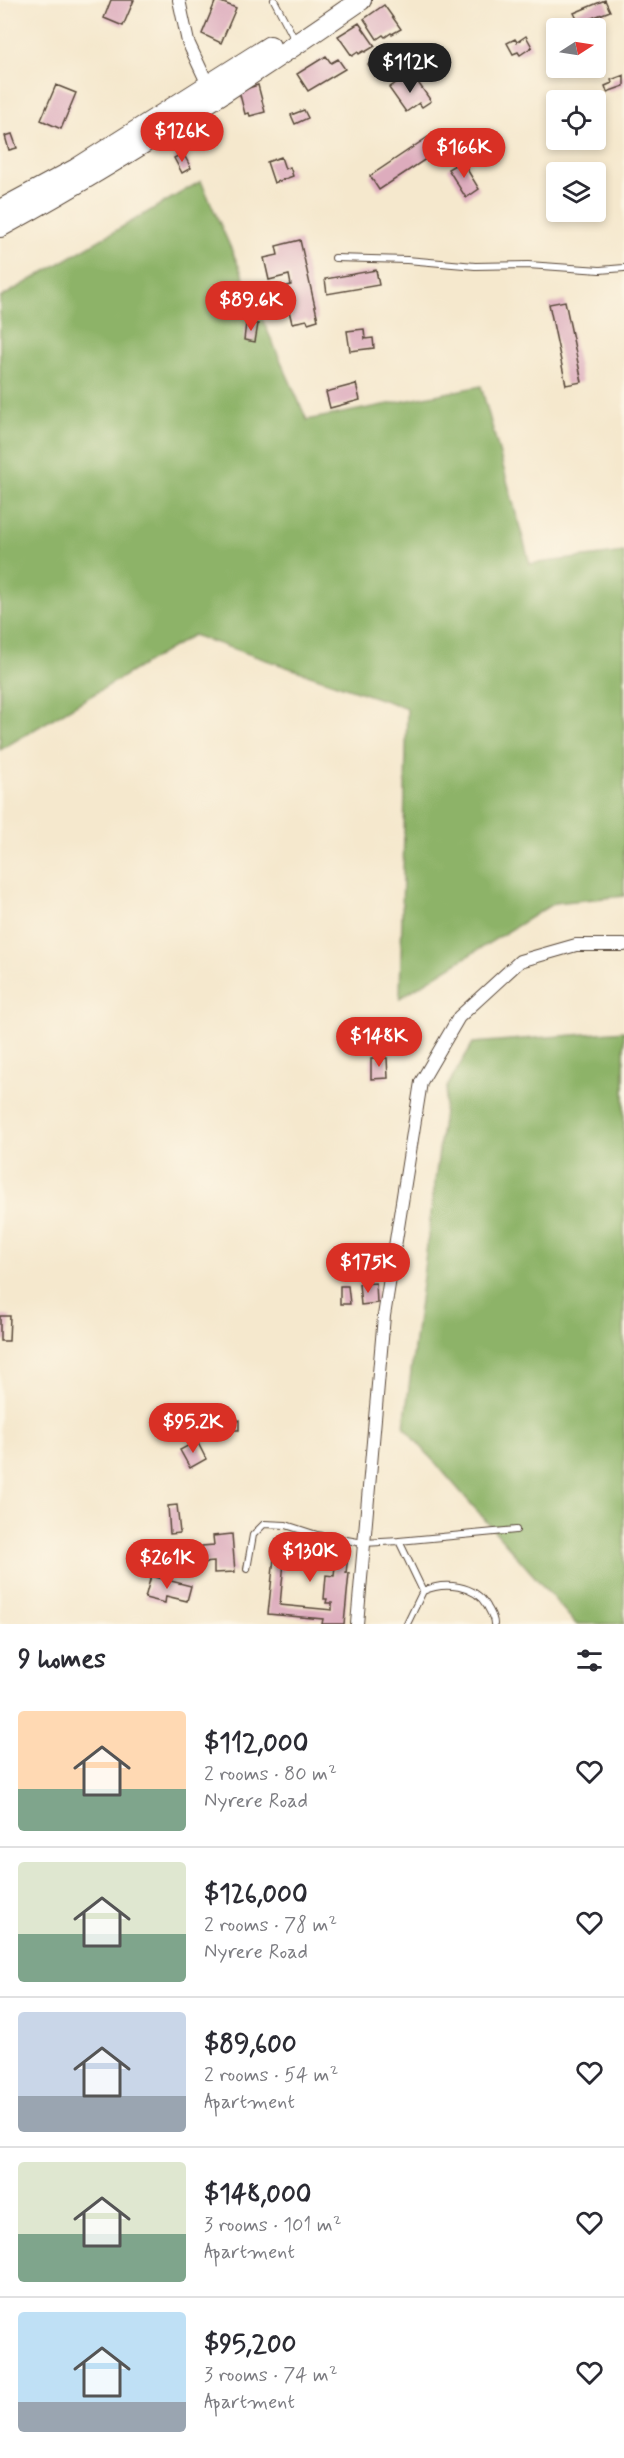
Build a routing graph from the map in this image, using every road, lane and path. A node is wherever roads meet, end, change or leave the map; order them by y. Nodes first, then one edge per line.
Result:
1 (178, 0) edge
2 (274, 0) edge
3 (341, 0) edge
4 (361, 0) edge
5 (293, 38) junction
6 (212, 92) junction
7 (0, 210) edge
8 (0, 227) edge
9 (335, 258) dead end
10 (624, 268) edge
11 (624, 945) edge
12 (516, 1530) dead end
13 (399, 1540) junction
14 (364, 1543) junction
15 (247, 1569) dead end
16 (423, 1591) junction
17 (357, 1624) edge
18 (407, 1624) edge
19 (494, 1624) edge

1 - 6 street
2 - 5 lane
3 - 5 main road
4 - 5 main road
5 - 6 main road
6 - 7 main road
6 - 8 main road
9 - 10 lane
11 - 14 street
12 - 13 lane
13 - 14 lane
13 - 16 lane
14 - 15 lane
14 - 17 street
16 - 18 lane
16 - 19 lane

